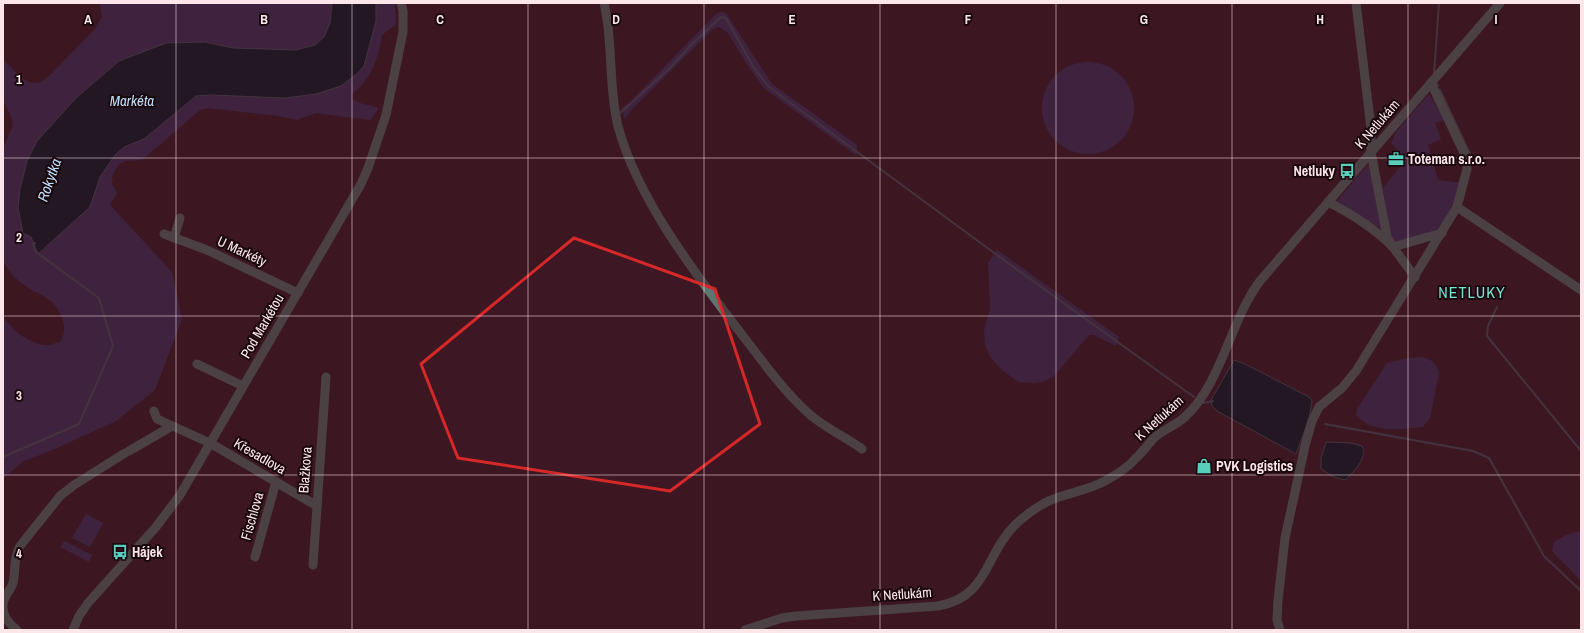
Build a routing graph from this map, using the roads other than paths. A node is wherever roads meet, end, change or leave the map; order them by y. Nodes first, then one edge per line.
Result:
1 (402, 3) edge
2 (604, 3) edge
3 (1356, 3) edge
4 (1500, 3) edge
5 (1431, 83) junction
6 (1371, 152) junction
7 (1328, 202) junction
8 (1457, 207) junction
9 (180, 218) dead end
10 (1442, 233) junction
11 (164, 234) dead end
12 (174, 238) junction
13 (1393, 247) junction
14 (1415, 277) junction
15 (1581, 290) edge
16 (298, 293) junction
17 (197, 364) dead end
18 (326, 377) dead end
19 (243, 386) junction
20 (154, 411) dead end
21 (172, 426) junction
22 (210, 443) junction
23 (862, 449) dead end
24 (276, 482) junction
25 (317, 506) junction
26 (255, 557) dead end
27 (313, 565) dead end
28 (17, 630) edge
29 (73, 630) edge
30 (745, 630) edge
31 (1280, 630) edge

1 - 16 street, Pod Markétou
2 - 23 street
3 - 6 street
4 - 5 street, K Netlukám
5 - 6 street, K Netlukám
5 - 8 street
6 - 7 street, K Netlukám
6 - 13 street
7 - 13 street
7 - 30 street, K Netlukám
8 - 10 street
8 - 15 street
9 - 12 street
10 - 13 street
10 - 14 street
11 - 12 street, U Markéty
12 - 16 street, U Markéty
13 - 14 street
14 - 31 street
16 - 19 street, Pod Markétou
17 - 19 street
18 - 25 street, Blažkova
19 - 22 street, Pod Markétou
20 - 21 street, Křesadlova
21 - 22 street, Křesadlova
21 - 28 street
22 - 24 street, Křesadlova
22 - 29 street, Pod Markétou
24 - 25 street, Křesadlova
24 - 26 street, Fischlova
25 - 27 street, Blažkova

